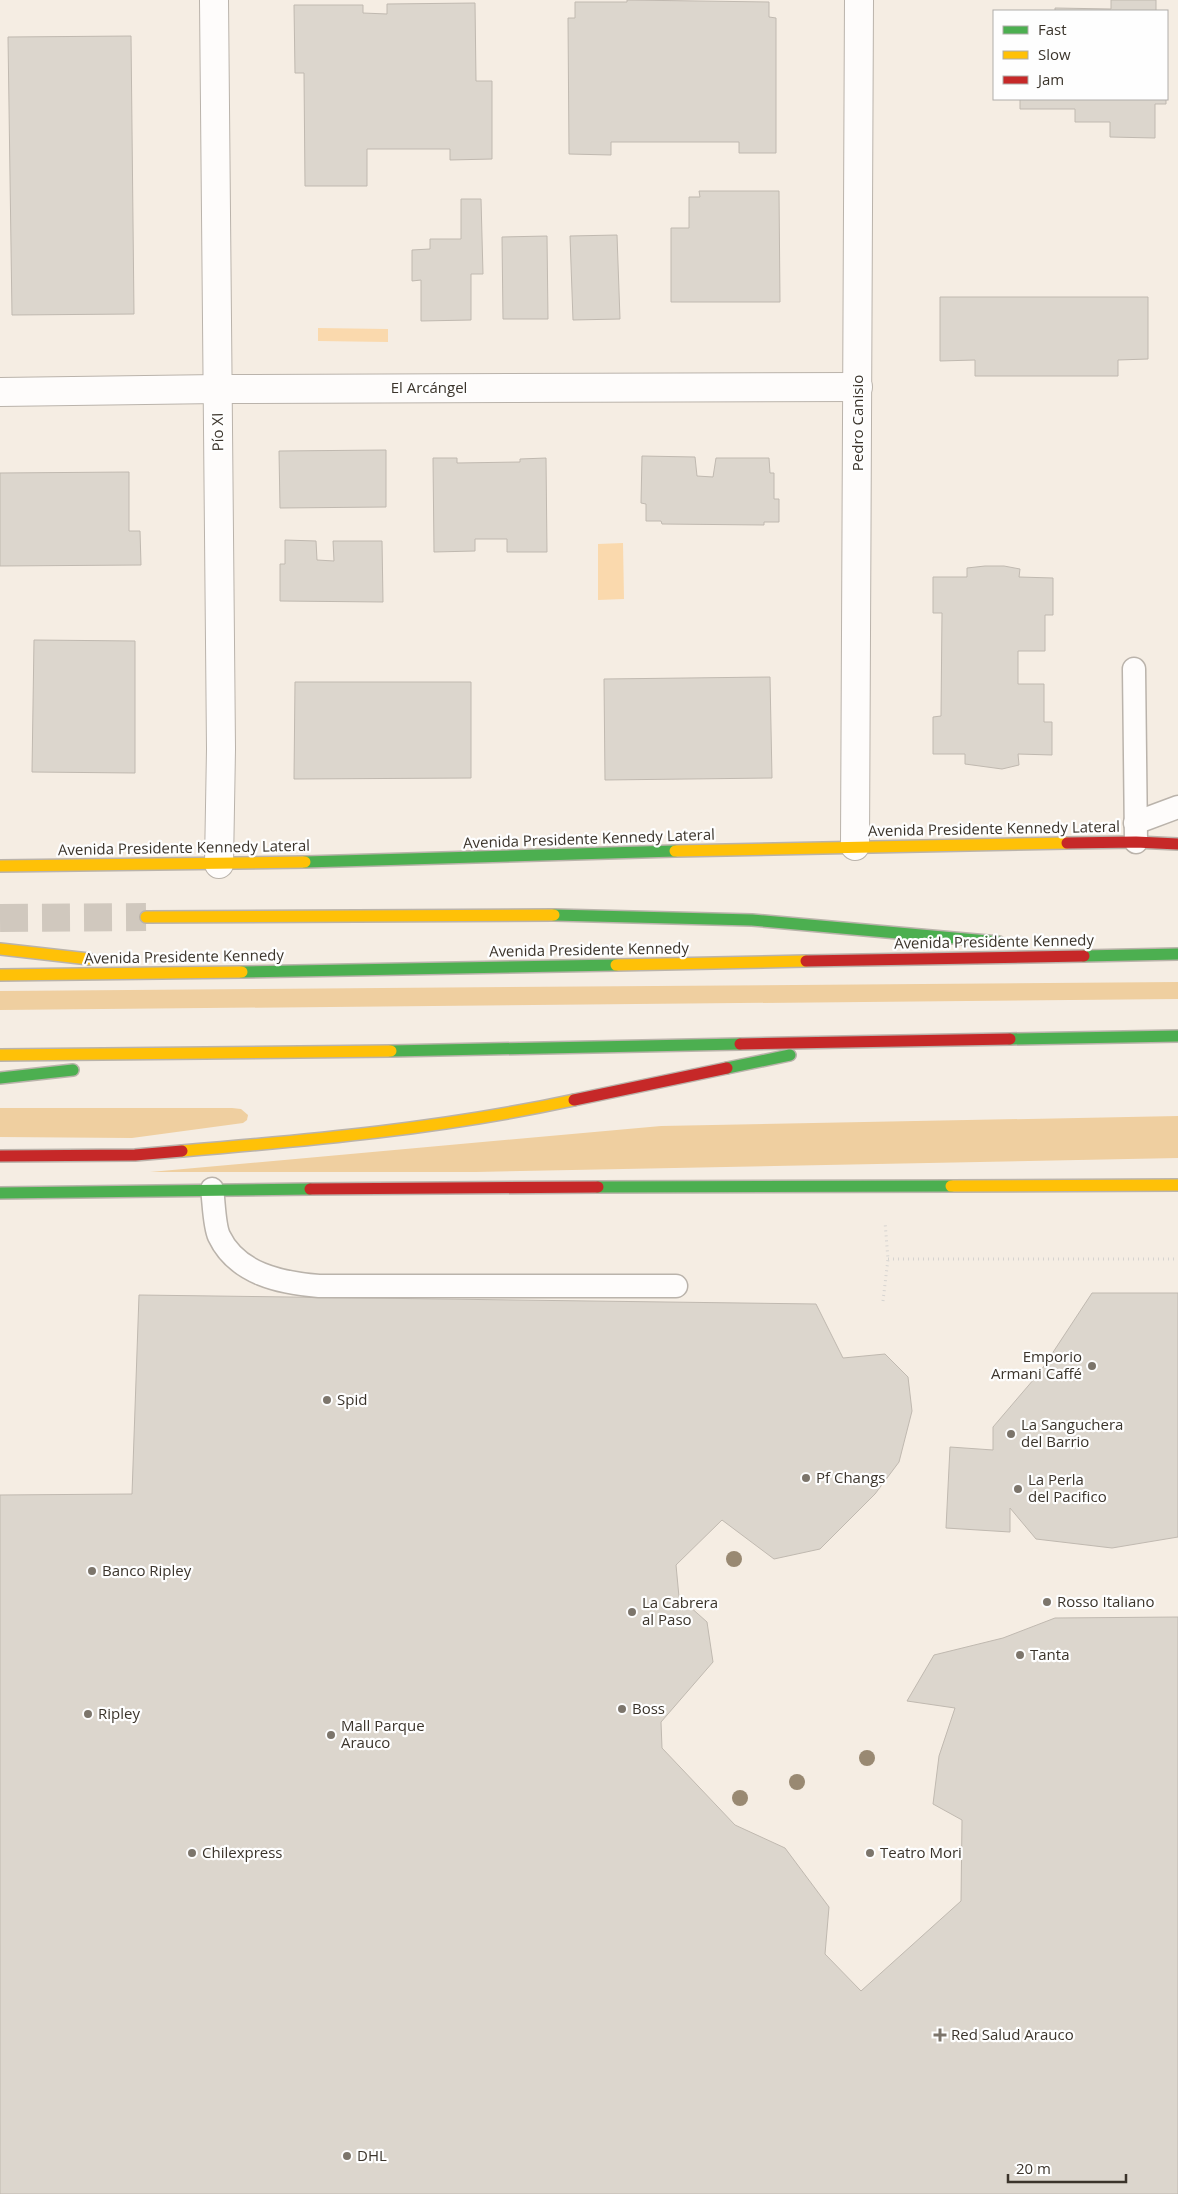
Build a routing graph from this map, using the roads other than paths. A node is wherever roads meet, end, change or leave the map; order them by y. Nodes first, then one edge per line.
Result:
1 (214, 0) edge
2 (859, 0) edge
3 (858, 387) junction
4 (218, 389) junction
5 (0, 392) edge
6 (1134, 669) dead end
7 (1178, 807) edge
8 (1136, 833) junction
9 (1178, 844) edge
10 (855, 846) junction
11 (218, 864) junction
12 (0, 866) edge
13 (146, 917) tunnel mouth
14 (0, 949) edge
15 (1178, 954) edge
16 (1120, 955) junction
17 (209, 973) junction
18 (0, 974) edge
19 (1178, 1036) edge
20 (854, 1042) junction
21 (231, 1054) junction
22 (0, 1055) edge
23 (116, 1066) dead end
24 (87, 1069) dead end
25 (0, 1078) edge
26 (0, 1156) edge
27 (1178, 1185) edge
28 (212, 1190) junction
29 (0, 1193) edge
30 (676, 1286) dead end

1 - 4 street, Pío XI
2 - 3 street, Pedro Canisio
3 - 4 street, El Arcángel
3 - 10 street, Pedro Canisio
4 - 5 street, El Arcángel
4 - 11 street, Pío XI
6 - 8 lane
7 - 8 lane
8 - 9 main road, Avenida Presidente Kennedy Lateral
8 - 10 main road, Avenida Presidente Kennedy Lateral
10 - 11 main road, Avenida Presidente Kennedy Lateral
11 - 12 main road, Avenida Presidente Kennedy Lateral
13 - 16 main road
14 - 17 main road
15 - 16 main road, Avenida Presidente Kennedy
16 - 17 main road, Avenida Presidente Kennedy
17 - 18 main road, Avenida Presidente Kennedy
19 - 20 main road
20 - 21 main road
20 - 26 main road
21 - 22 main road
21 - 23 main road
24 - 25 main road
27 - 28 main road
28 - 29 main road
28 - 30 lane

